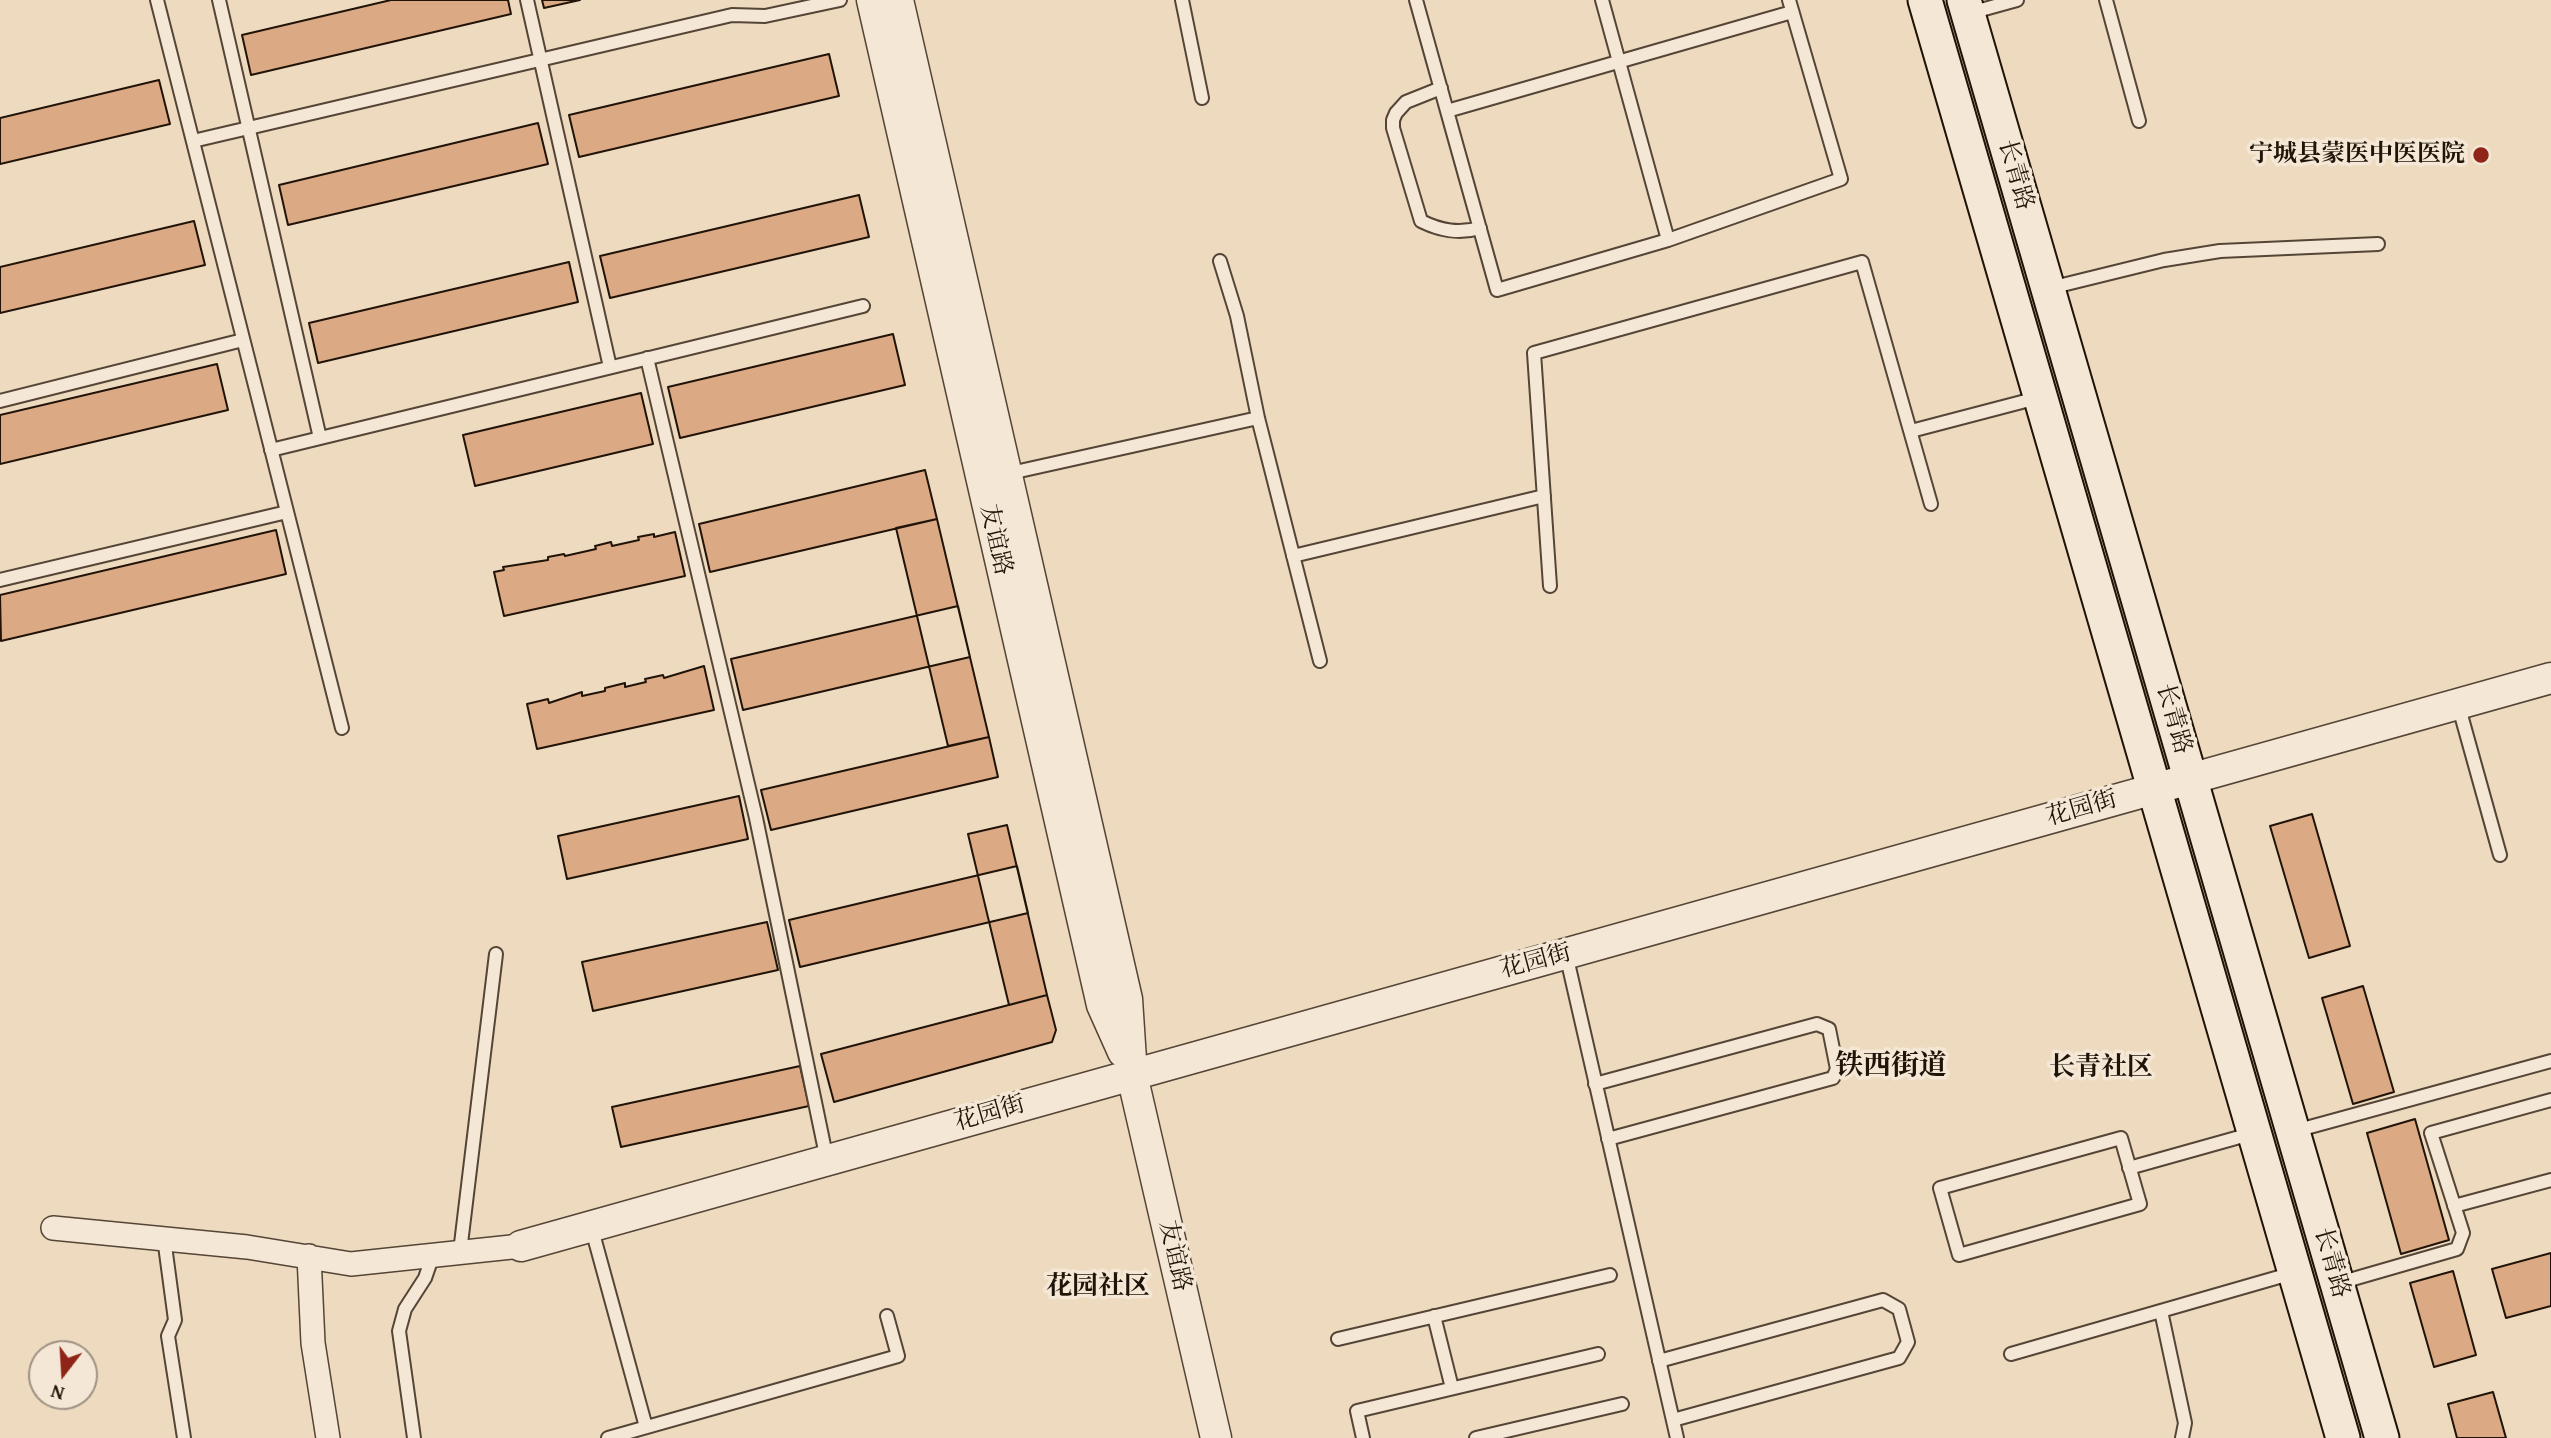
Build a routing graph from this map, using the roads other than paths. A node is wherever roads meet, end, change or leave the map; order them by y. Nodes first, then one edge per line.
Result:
1 (157, 0) edge
2 (219, 0) edge
3 (527, 0) edge
4 (840, 0) edge
5 (872, 0) edge
6 (898, 0) edge
7 (1182, 0) edge
8 (1416, 0) edge
9 (1602, 0) edge
10 (1925, 0) edge
11 (2017, 0) edge
12 (2106, 0) edge
13 (1791, 6) edge
14 (1966, 7) edge
15 (540, 60) junction
16 (1619, 62) junction
17 (1441, 88) junction
18 (1202, 98) dead end
19 (1447, 111) junction
20 (2139, 121) dead end
21 (249, 128) junction
22 (193, 141) junction
23 (1480, 228) junction
24 (1668, 240) junction
25 (2378, 244) dead end
26 (1220, 261) dead end
27 (2048, 288) junction
28 (863, 306) dead end
29 (243, 340) junction
30 (647, 358) junction
31 (610, 367) junction
32 (2041, 397) junction
33 (0, 401) edge
34 (1258, 418) junction
35 (1911, 431) junction
36 (320, 438) junction
37 (271, 450) junction
38 (1006, 474) junction
39 (1544, 496) junction
40 (1931, 504) dead end
41 (287, 512) junction
42 (1293, 556) junction
43 (0, 580) edge
44 (1550, 586) dead end
45 (1320, 661) dead end
46 (2551, 678) edge
47 (2458, 704) junction
48 (342, 728) dead end
49 (2190, 778) junction
50 (2155, 788) junction
51 (2500, 855) dead end
52 (496, 954) dead end
53 (1566, 954) junction
54 (2551, 1061) edge
55 (1132, 1075) junction
56 (1595, 1084) junction
57 (2551, 1100) edge
58 (2293, 1132) junction
59 (2255, 1133) junction
60 (1608, 1139) junction
61 (827, 1160) junction
62 (2129, 1168) junction
63 (2551, 1180) edge
64 (2454, 1206) junction
65 (591, 1226) junction
66 (53, 1228) dead end
67 (164, 1238) junction
68 (522, 1246) joint
69 (460, 1252) junction
70 (433, 1255) junction
71 (309, 1256) junction
72 (2295, 1272) junction
73 (1610, 1275) dead end
74 (2337, 1284) junction
75 (2161, 1311) junction
76 (1434, 1316) junction
77 (887, 1317) dead end
78 (1338, 1339) dead end
79 (1598, 1354) dead end
80 (2011, 1354) dead end
81 (1659, 1361) junction
82 (1452, 1388) junction
83 (1622, 1404) dead end
84 (1673, 1420) junction
85 (646, 1427) junction
86 (184, 1438) edge
87 (328, 1438) edge
88 (414, 1438) edge
89 (608, 1438) edge
90 (1216, 1438) edge
91 (1363, 1438) edge
92 (1476, 1438) edge
93 (1677, 1438) edge
94 (2182, 1438) edge
95 (2343, 1438) edge
96 (2382, 1438) edge

1 - 22 lane
2 - 21 lane
3 - 15 lane
4 - 15 lane
5 - 55 street, 友谊路
6 - 38 street, 友谊路
7 - 18 lane
8 - 17 lane
9 - 16 lane
10 - 32 main road, 长青路
11 - 14 lane
12 - 20 lane
13 - 16 lane
13 - 24 lane
14 - 27 main road, 长青路
15 - 21 lane
15 - 31 lane
16 - 19 lane
16 - 24 lane
17 - 19 lane
17 - 23 lane
19 - 23 lane
21 - 22 lane
21 - 36 lane
22 - 29 lane
23 - 24 lane
25 - 27 lane
26 - 34 lane
27 - 49 main road, 长青路
28 - 30 lane
29 - 33 lane
29 - 37 lane
30 - 31 lane
30 - 61 lane
31 - 36 lane
32 - 35 lane
32 - 50 main road, 长青路
34 - 38 lane
34 - 42 lane
35 - 39 lane
35 - 40 lane
36 - 37 lane
37 - 41 lane
38 - 55 street, 友谊路
39 - 42 lane
39 - 44 lane
41 - 43 lane
41 - 48 lane
42 - 45 lane
46 - 47 street, 花园街
47 - 49 street, 花园街
47 - 51 lane
49 - 50 street, 花园街
49 - 58 main road, 长青路
50 - 53 street, 花园街
50 - 59 main road, 长青路
52 - 69 lane
53 - 55 street, 花园街
53 - 56 lane
54 - 58 lane
55 - 61 street, 花园街
55 - 90 street, 友谊路
56 - 60 lane
56 - 60 lane
57 - 64 lane
58 - 74 main road, 长青路
59 - 62 lane
59 - 72 main road, 长青路
60 - 81 lane
61 - 65 street, 花园街
62 - 62 lane
63 - 64 lane
64 - 74 lane
65 - 68 street, 花园街
65 - 85 lane
66 - 67 street
67 - 71 street
67 - 86 lane
68 - 69 street
69 - 70 street
70 - 71 street
70 - 88 lane
71 - 87 street
72 - 75 lane
72 - 95 main road, 长青路
73 - 76 lane
74 - 96 main road, 长青路
75 - 80 lane
75 - 94 lane
76 - 78 lane
76 - 82 lane
77 - 85 lane
79 - 82 lane
81 - 84 lane
81 - 84 lane
82 - 91 lane
83 - 92 lane
84 - 93 lane
85 - 89 lane

